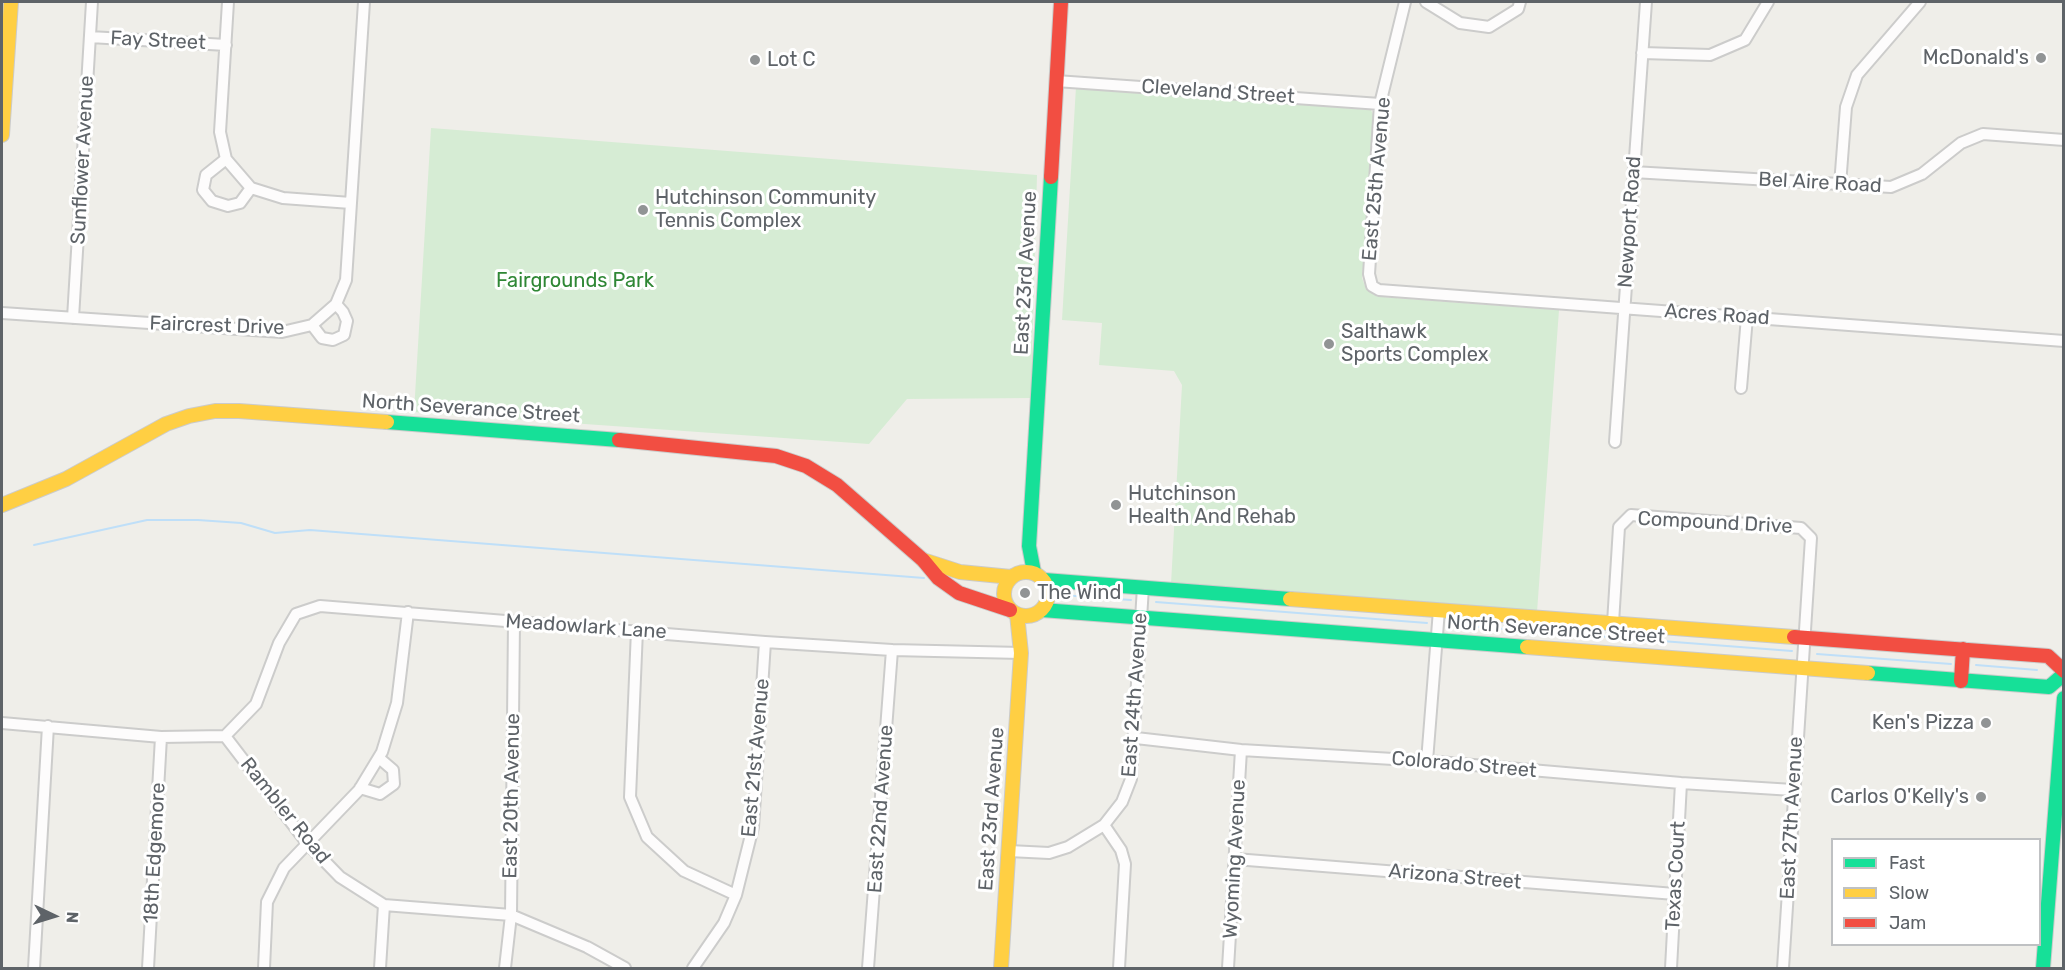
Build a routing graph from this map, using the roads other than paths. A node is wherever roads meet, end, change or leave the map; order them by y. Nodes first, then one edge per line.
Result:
1 (11, 2) edge
2 (92, 2) edge
3 (228, 2) edge
4 (364, 2) edge
5 (1061, 2) edge
6 (1405, 2) edge
7 (1426, 2) edge
8 (1520, 2) edge
9 (1646, 2) edge
10 (1768, 2) edge
11 (1920, 2) edge
12 (90, 37) junction
13 (225, 45) junction
14 (1642, 53) junction
15 (1056, 81) junction
16 (1380, 104) junction
17 (2, 135) edge
18 (2064, 140) edge
19 (225, 159) junction
20 (1633, 172) junction
21 (1840, 185) junction
22 (251, 188) junction
23 (351, 203) junction
24 (1372, 286) joint
25 (336, 304) junction
26 (1624, 310) junction
27 (2, 313) edge
28 (1747, 317) junction
29 (73, 318) junction
30 (312, 325) junction
31 (2064, 341) edge
32 (1741, 388) dead end
33 (1615, 442) dead end
34 (2, 505) edge
35 (1029, 546) junction
36 (922, 560) junction
37 (1013, 576) junction
38 (1039, 576) junction
39 (1143, 587) junction
40 (1439, 610) junction
41 (408, 612) junction
42 (1014, 612) junction
43 (1037, 613) junction
44 (1141, 617) junction
45 (514, 622) junction
46 (1613, 623) junction
47 (637, 630) junction
48 (1804, 638) junction
49 (1436, 640) junction
50 (765, 642) junction
51 (892, 650) junction
52 (1963, 650) junction
53 (1021, 653) junction
54 (1802, 668) junction
55 (2064, 673) edge
56 (1961, 681) junction
57 (2064, 698) edge
58 (2, 723) edge
59 (48, 726) junction
60 (225, 736) junction
61 (161, 737) junction
62 (1136, 738) junction
63 (1241, 750) junction
64 (379, 758) junction
65 (1427, 761) junction
66 (1681, 783) junction
67 (360, 788) junction
68 (1793, 790) junction
69 (1104, 825) junction
70 (307, 843) junction
71 (1009, 850) junction
72 (1235, 859) junction
73 (1675, 894) junction
74 (736, 895) junction
75 (384, 905) junction
76 (511, 915) junction
77 (34, 969) edge
78 (148, 969) edge
79 (264, 969) edge
80 (380, 969) edge
81 (505, 969) edge
82 (625, 969) edge
83 (693, 969) edge
84 (868, 969) edge
85 (1001, 969) edge
86 (1119, 969) edge
87 (1228, 969) edge
88 (1671, 969) edge
89 (1783, 969) edge
90 (2043, 969) edge

1 - 17 street
2 - 12 street, Sunflower Avenue
3 - 13 street
4 - 23 street, Faircrest Drive
5 - 15 street, East 23rd Avenue
6 - 16 street, East 25th Avenue
7 - 8 street
9 - 14 street, Newport Road
10 - 14 street
11 - 21 street
12 - 13 street, Fay Street
12 - 29 street, Sunflower Avenue
13 - 19 street
14 - 20 street, Newport Road
15 - 16 street, Cleveland Street
15 - 35 street, East 23rd Avenue
16 - 24 street, East 25th Avenue
18 - 21 street, Bel Aire Road
19 - 22 street
19 - 22 street
20 - 21 street, Bel Aire Road
20 - 26 street, Newport Road
22 - 23 street
23 - 25 street, Faircrest Drive
24 - 26 street, Acres Road
25 - 30 street, Faircrest Drive
25 - 30 street
26 - 28 street, Acres Road
26 - 33 street, Newport Road
27 - 29 street, Faircrest Drive
28 - 31 street, Acres Road
28 - 32 street
29 - 30 street, Faircrest Drive
34 - 36 street, North Severance Street
35 - 37 street, East 23rd Avenue
35 - 38 street, East 23rd Avenue
36 - 37 street, North Severance Street
36 - 42 street, North Severance Street
37 - 38 street
37 - 42 street
38 - 39 street, North Severance Street
38 - 43 street
39 - 40 street, North Severance Street
39 - 44 street, East 24th Avenue
40 - 46 street, North Severance Street
40 - 49 street
41 - 45 street, Meadowlark Lane
41 - 60 street, Meadowlark Lane
41 - 64 street
42 - 43 street
42 - 53 street, East 23rd Avenue
43 - 44 street, North Severance Street
43 - 53 street, East 23rd Avenue
44 - 49 street, North Severance Street
44 - 62 street, East 24th Avenue
45 - 47 street, Meadowlark Lane
45 - 76 street, East 20th Avenue
46 - 48 street, North Severance Street
46 - 48 street, Compound Drive
47 - 50 street, Meadowlark Lane
47 - 74 street
48 - 52 street, North Severance Street
48 - 54 street, Compound Drive
49 - 54 street, North Severance Street
49 - 65 street
50 - 51 street, Meadowlark Lane
50 - 74 street, East 21st Avenue
51 - 53 street, Meadowlark Lane
51 - 84 street, East 22nd Avenue
52 - 55 street, North Severance Street
52 - 56 street
53 - 71 street, East 23rd Avenue
54 - 56 street, North Severance Street
54 - 68 street, East 27th Avenue
55 - 56 street, North Severance Street
57 - 90 street
58 - 59 street
59 - 61 street
59 - 77 street
60 - 61 street
60 - 70 street, Rambler Road
61 - 78 street, 18th Edgemore
62 - 63 street, Colorado Street
62 - 69 street, East 24th Avenue
63 - 65 street, Colorado Street
63 - 72 street, Wyoming Avenue
64 - 67 street
64 - 67 street
65 - 66 street, Colorado Street
66 - 68 street, Colorado Street
66 - 73 street, Texas Court
67 - 70 street
68 - 89 street, East 27th Avenue
69 - 71 street
69 - 86 street
70 - 75 street, Rambler Road
70 - 79 street
71 - 85 street, East 23rd Avenue
72 - 73 street, Arizona Street
72 - 87 street, Wyoming Avenue
73 - 88 street, Texas Court
74 - 83 street, East 21st Avenue
75 - 76 street, Rambler Road
75 - 80 street
76 - 81 street, East 20th Avenue
76 - 82 street, Rambler Road

